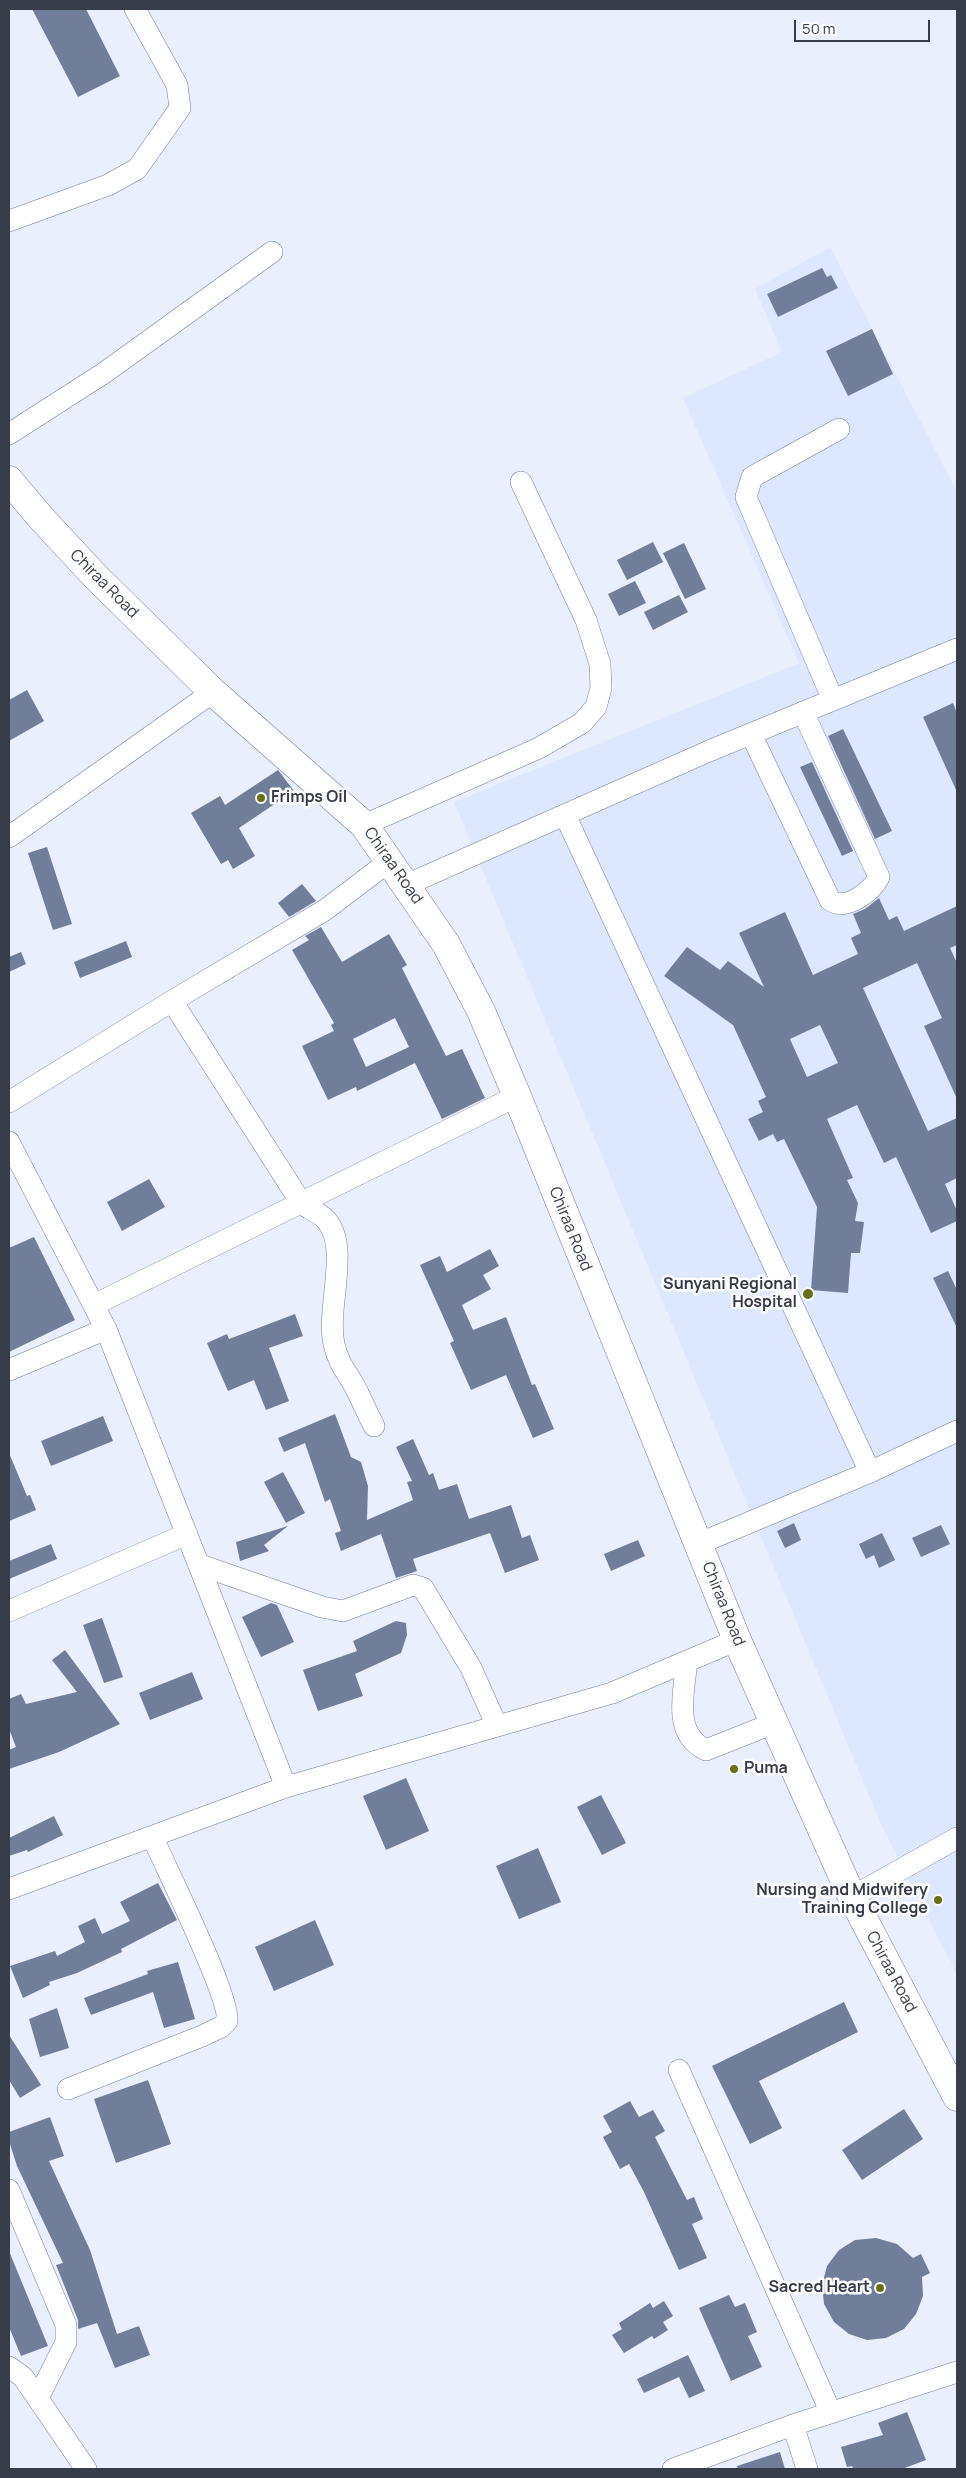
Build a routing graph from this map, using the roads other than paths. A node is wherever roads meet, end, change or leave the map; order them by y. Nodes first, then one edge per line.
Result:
1 (136, 9) edge
2 (9, 221) edge
3 (272, 252) dead end
4 (839, 429) dead end
5 (9, 434) edge
6 (9, 480) edge
7 (521, 482) dead end
8 (957, 649) edge
9 (213, 692) junction
10 (833, 700) junction
11 (803, 712) junction
12 (751, 734) junction
13 (565, 815) junction
14 (364, 825) junction
15 (9, 837) edge
16 (391, 860) junction
17 (406, 885) junction
18 (172, 1001) junction
19 (517, 1096) junction
20 (9, 1102) edge
21 (9, 1142) edge
22 (302, 1204) junction
23 (94, 1305) junction
24 (106, 1329) junction
25 (9, 1370) edge
26 (374, 1426) dead end
27 (957, 1431) edge
28 (870, 1472) junction
29 (187, 1534) junction
30 (698, 1544) junction
31 (200, 1565) junction
32 (9, 1611) edge
33 (737, 1640) junction
34 (687, 1661) junction
35 (774, 1723) junction
36 (497, 1726) junction
37 (286, 1787) junction
38 (153, 1838) junction
39 (957, 1838) edge
40 (9, 1889) edge
41 (852, 1897) junction
42 (679, 2070) dead end
43 (68, 2089) dead end
44 (957, 2097) edge
45 (9, 2190) edge
46 (9, 2367) edge
47 (957, 2372) edge
48 (38, 2398) junction
49 (831, 2413) junction
50 (793, 2425) junction
51 (86, 2469) edge
52 (673, 2469) edge
53 (807, 2469) edge

1 - 2 street
3 - 5 street
4 - 10 street
6 - 9 highway, Chiraa Road
7 - 14 street
8 - 10 street
9 - 14 highway, Chiraa Road
9 - 15 street
10 - 11 street
11 - 12 street
11 - 12 street
12 - 13 street
13 - 17 street
13 - 28 street
14 - 16 highway, Chiraa Road
16 - 17 highway, Chiraa Road
16 - 18 street
17 - 19 highway, Chiraa Road
18 - 20 street
18 - 22 street
19 - 22 street
19 - 30 highway, Chiraa Road
21 - 23 street
22 - 23 street
22 - 26 street
23 - 24 street
24 - 25 street
24 - 29 street
27 - 28 street
28 - 30 street
29 - 31 street
29 - 32 street
30 - 33 highway, Chiraa Road
31 - 36 street
31 - 37 street
33 - 34 street
33 - 35 highway, Chiraa Road
34 - 35 street
34 - 36 street
35 - 41 highway, Chiraa Road
36 - 37 street
37 - 38 street
38 - 40 street
38 - 43 street
39 - 41 street
41 - 44 highway, Chiraa Road
42 - 49 street
45 - 48 street
46 - 48 street
47 - 49 street
48 - 51 street
49 - 50 street
50 - 52 street
50 - 53 street

